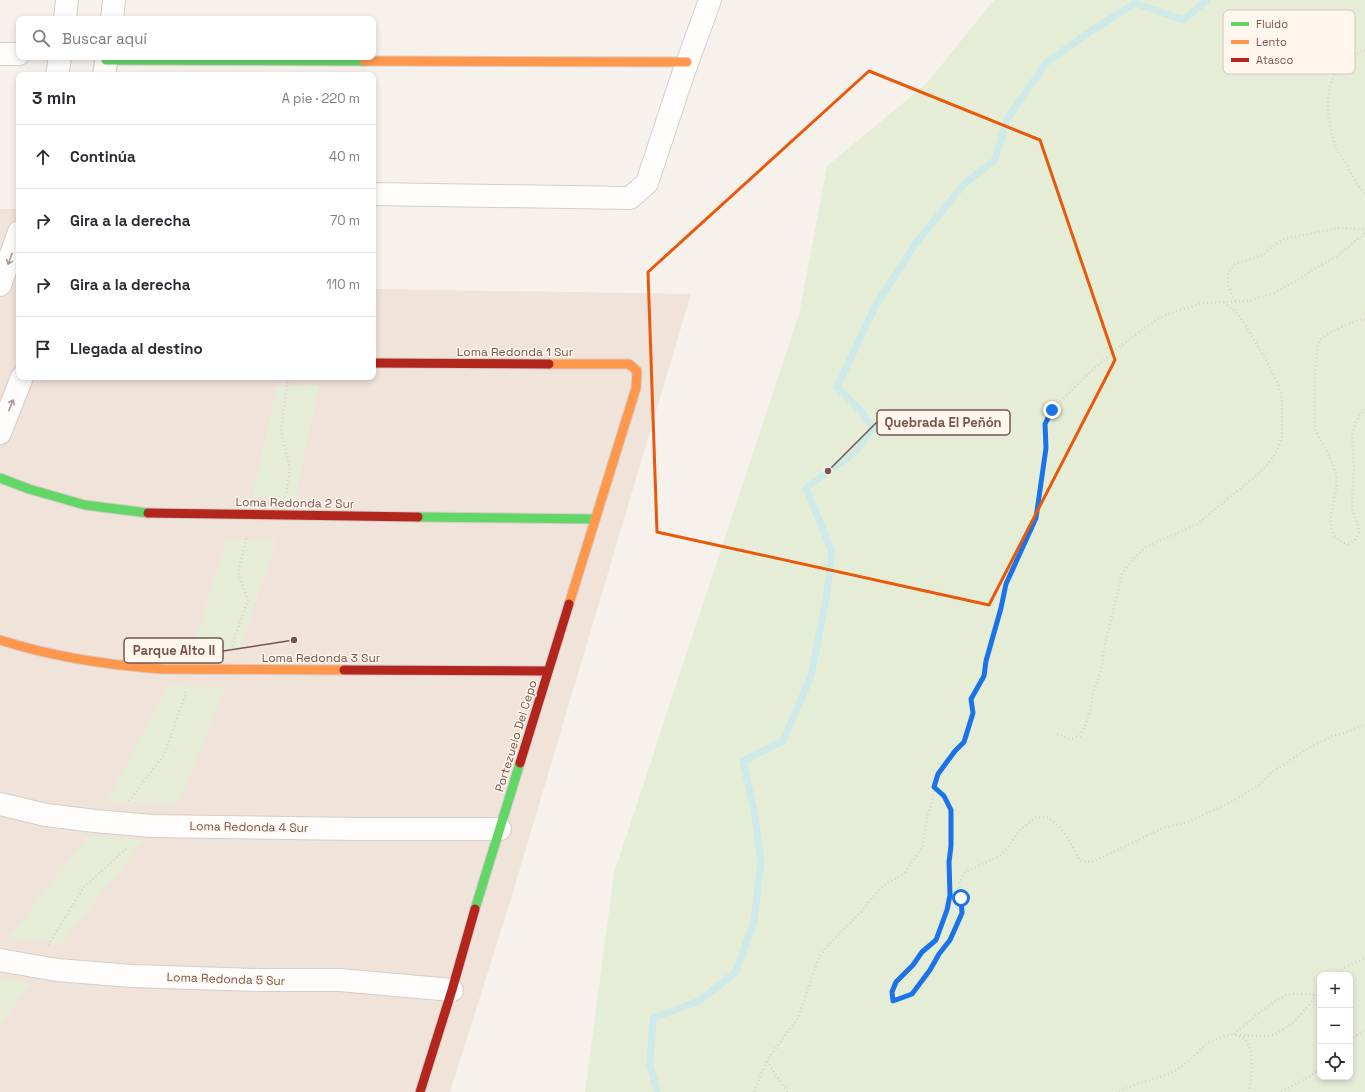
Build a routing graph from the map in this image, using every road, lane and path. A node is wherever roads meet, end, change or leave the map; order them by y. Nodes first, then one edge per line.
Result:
1 (67, 0) edge
2 (114, 0) edge
3 (710, 0) edge
4 (65, 16) edge
5 (112, 16) edge
6 (1365, 50) edge
7 (0, 54) edge
8 (16, 54) edge
9 (1355, 54) edge
10 (60, 60) edge
11 (687, 62) junction
12 (106, 64) edge
13 (58, 72) edge
14 (1334, 74) edge
15 (376, 194) edge
16 (1365, 194) edge
17 (1365, 229) edge
18 (1365, 233) edge
19 (16, 240) edge
20 (0, 285) edge
21 (1221, 301) junction
22 (1235, 301) junction
23 (1365, 318) edge
24 (376, 363) edge
25 (21, 380) edge
26 (288, 380) edge
27 (636, 388) joint
28 (1365, 409) edge
29 (0, 433) edge
30 (0, 478) edge
31 (253, 515) junction
32 (283, 515) junction
33 (595, 519) junction
34 (0, 640) edge
35 (194, 669) junction
36 (224, 669) junction
37 (548, 671) junction
38 (1365, 724) edge
39 (1057, 734) dead end
40 (934, 787) junction
41 (0, 804) edge
42 (114, 823) junction
43 (152, 826) junction
44 (500, 829) junction
45 (1365, 958) edge
46 (0, 960) edge
47 (35, 966) junction
48 (1337, 972) edge
49 (452, 990) junction
50 (1317, 996) joint
51 (1365, 1030) edge
52 (1234, 1034) junction
53 (1240, 1035) junction
54 (1353, 1038) edge
55 (767, 1060) junction
56 (1317, 1071) edge
57 (420, 1092) edge
58 (754, 1092) edge
59 (787, 1092) edge
60 (1119, 1092) edge
61 (1249, 1092) edge
62 (1281, 1092) edge

1 - 4 street
2 - 5 street
3 - 11 street
6 - 9 path
7 - 8 street
10 - 13 street
11 - 12 street
11 - 15 street
14 - 16 path
17 - 22 path
18 - 22 path
19 -> 20 street
21 - 22 path
21 - 39 path
21 - 40 path
23 - 28 path
24 - 27 street, Loma Redonda 1 Sur
29 -> 25 street
26 - 32 path
27 - 33 street, Portezuelo Del Cepo
30 - 31 street, Loma Redonda 2 Sur
31 - 32 street, Loma Redonda 2 Sur
31 - 36 path
32 - 33 street, Loma Redonda 2 Sur
33 - 37 street, Portezuelo Del Cepo
34 - 35 street, Loma Redonda 3 Sur
35 - 36 street, Loma Redonda 3 Sur
35 - 42 path
36 - 37 street, Loma Redonda 3 Sur
37 - 44 street, Portezuelo Del Cepo
38 - 40 path
40 - 55 path
41 - 42 street, Loma Redonda 4 Sur
42 - 43 street, Loma Redonda 4 Sur
43 - 44 street, Loma Redonda 4 Sur
43 - 47 path
44 - 49 street, Portezuelo Del Cepo
45 - 48 path
46 - 47 street, Loma Redonda 5 Sur
47 - 49 street, Loma Redonda 5 Sur
49 - 57 street, Portezuelo Del Cepo
50 - 52 path
50 - 53 path
51 - 54 path
52 - 53 path
52 - 60 path
53 - 61 path
55 - 58 path
55 - 59 path
56 - 62 path

